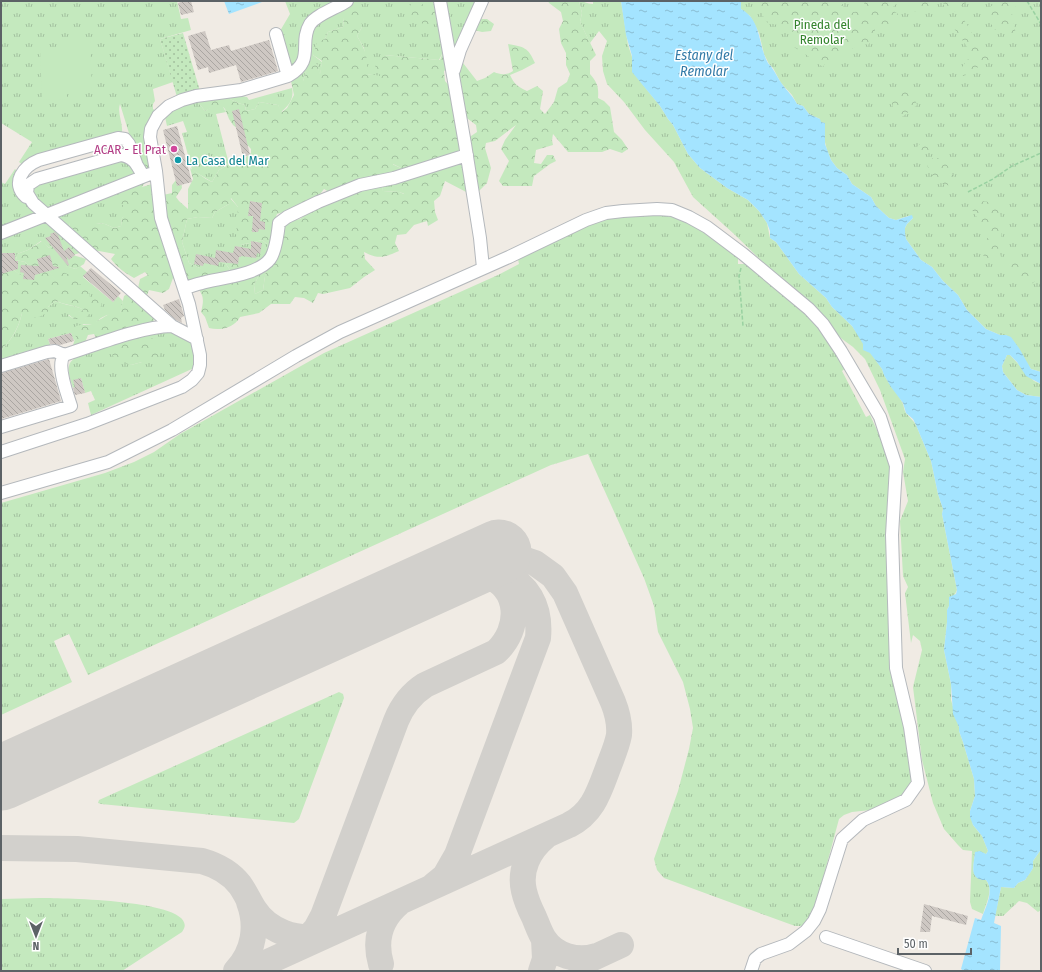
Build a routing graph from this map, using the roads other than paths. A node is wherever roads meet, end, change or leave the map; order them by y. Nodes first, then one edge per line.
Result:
1 (347, 1) edge
2 (440, 1) edge
3 (482, 1) edge
4 (276, 34) dead end
5 (453, 73) junction
6 (288, 76) junction
7 (467, 155) junction
8 (136, 163) junction
9 (156, 171) junction
10 (143, 176) junction
11 (33, 203) junction
12 (46, 214) junction
13 (1, 232) edge
14 (483, 268) junction
15 (184, 288) junction
16 (172, 326) junction
17 (196, 339) junction
18 (64, 355) junction
19 (1, 366) edge
20 (1, 427) edge
21 (1, 452) edge
22 (1, 493) edge
23 (826, 936) dead end
24 (750, 970) edge
25 (925, 971) edge

1 - 6 lane
2 - 5 lane
3 - 5 lane
4 - 6 lane
5 - 7 lane
6 - 9 lane
7 - 14 lane
7 - 15 lane
8 - 10 lane
8 - 11 lane
8 - 11 lane
9 - 10 lane
9 - 15 lane
10 - 12 lane
11 - 12 lane
12 - 13 lane
12 - 16 lane
14 - 22 lane
14 - 24 lane
15 - 17 lane
16 - 17 lane
16 - 18 lane
17 - 21 lane
18 - 19 lane
18 - 20 lane
23 - 25 lane

